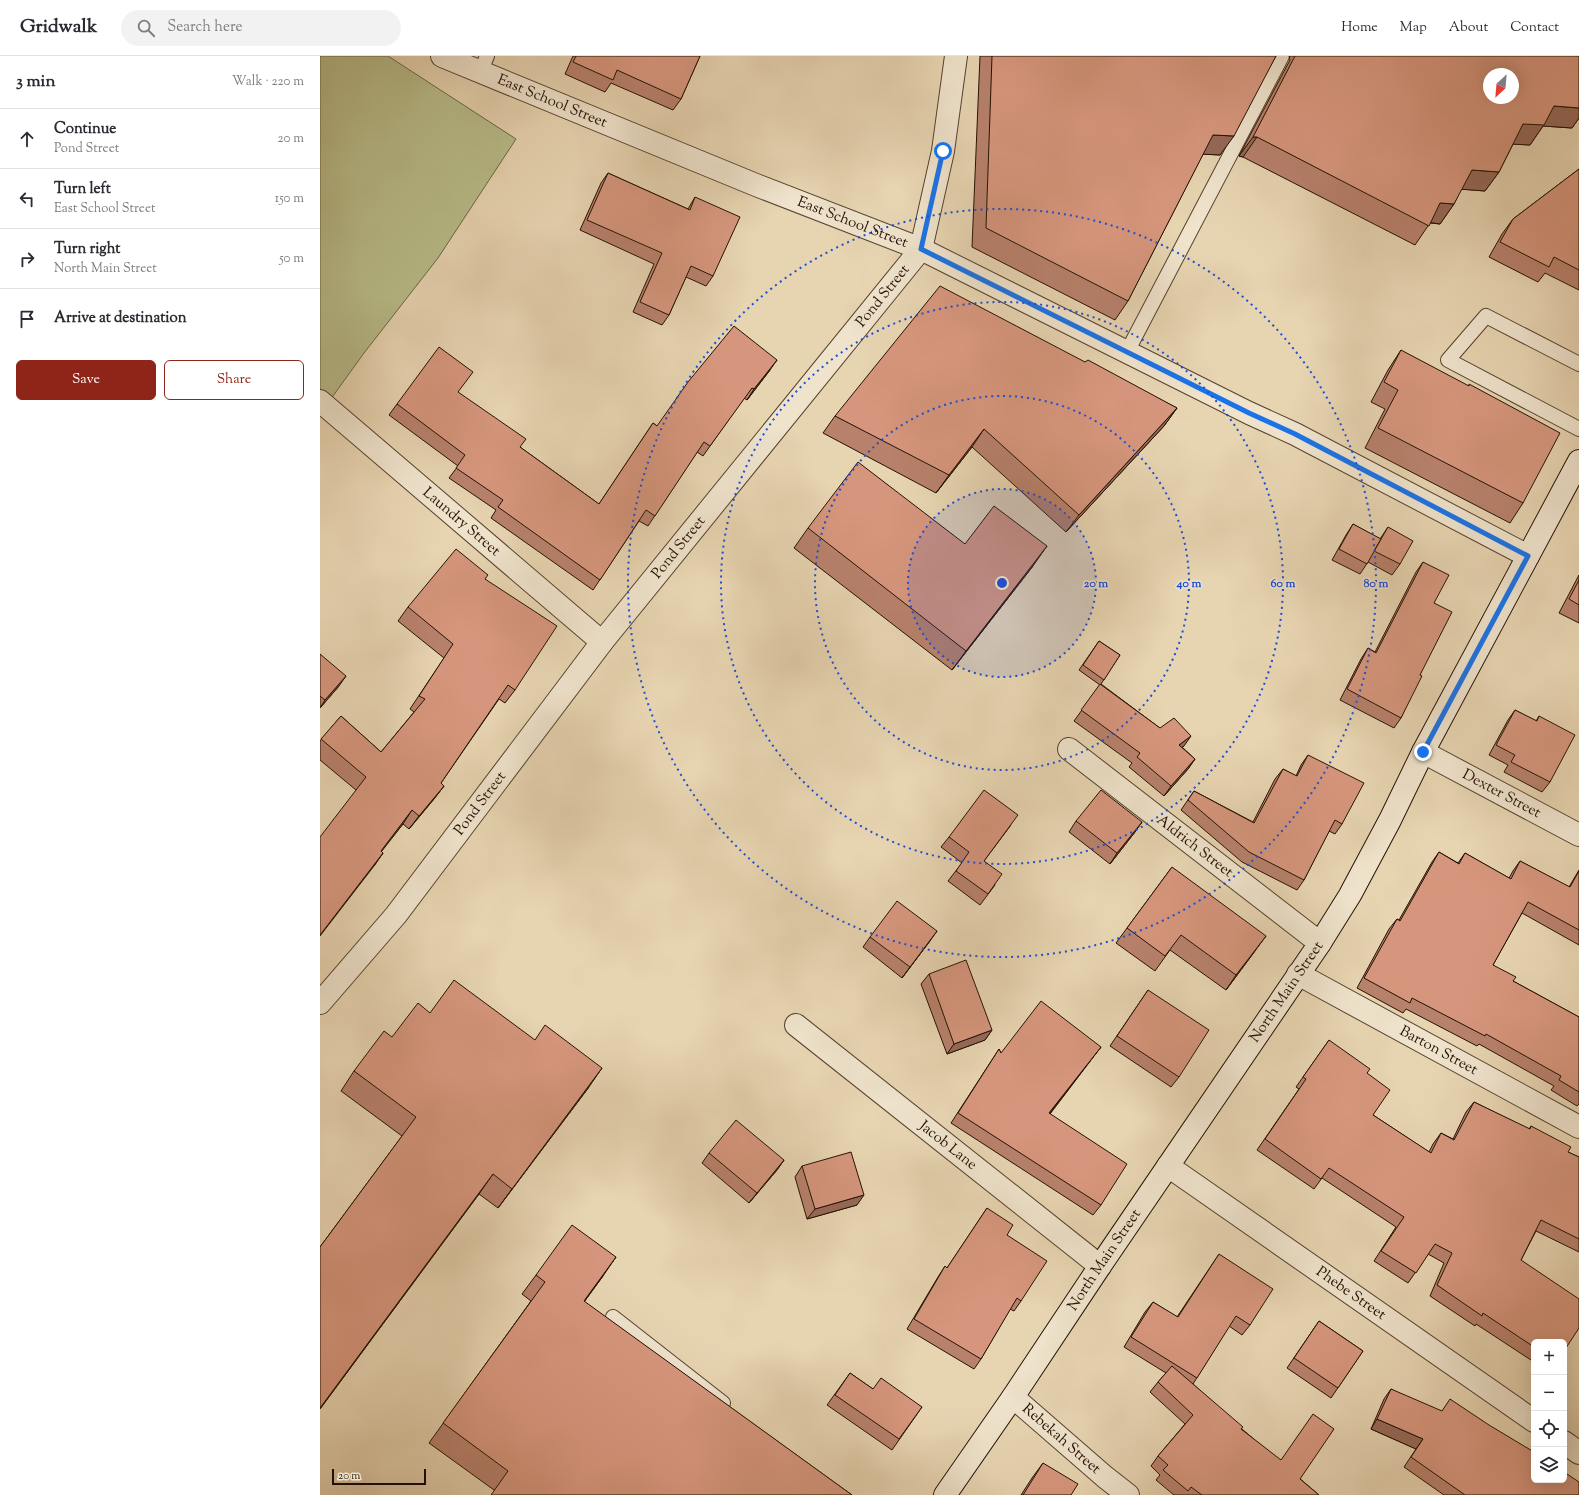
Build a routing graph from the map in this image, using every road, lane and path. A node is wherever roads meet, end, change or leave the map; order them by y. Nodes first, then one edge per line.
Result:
1 (442, 56) edge
2 (956, 56) edge
3 (1282, 56) edge
4 (484, 64) edge
5 (921, 249) junction
6 (1127, 352) junction
7 (1579, 364) edge
8 (320, 401) edge
9 (1579, 429) edge
10 (1579, 461) edge
11 (1528, 556) junction
12 (602, 642) junction
13 (1069, 750) dead end
14 (1423, 752) junction
15 (1579, 836) edge
16 (1320, 943) junction
17 (1298, 974) junction
18 (320, 1003) edge
19 (796, 1025) dead end
20 (1579, 1127) edge
21 (1168, 1166) junction
22 (1100, 1266) junction
23 (613, 1317) dead end
24 (1013, 1397) junction
25 (731, 1408) edge
26 (1531, 1419) edge
27 (1567, 1444) edge
28 (1579, 1453) edge
29 (945, 1495) edge
30 (1128, 1495) edge

1 - 4 street, East School Street
2 - 5 street, Pond Street
3 - 6 lane
4 - 5 street, East School Street
5 - 6 street, East School Street
5 - 12 street, Pond Street
6 - 11 street, East School Street
7 - 9 lane
8 - 12 street, Laundry Street
10 - 11 street, North Main Street
11 - 14 street, North Main Street
12 - 18 street, Pond Street
13 - 16 street, Aldrich Street
14 - 15 street, Dexter Street
14 - 16 street, North Main Street
16 - 17 street, North Main Street
17 - 20 street, Barton Street
17 - 21 street, North Main Street
19 - 22 street, Jacob Lane
21 - 22 street, North Main Street
21 - 26 street, Phebe Street
22 - 24 street, North Main Street
23 - 25 lane
24 - 29 street, North Main Street
24 - 30 street, Rebekah Street
27 - 28 street

